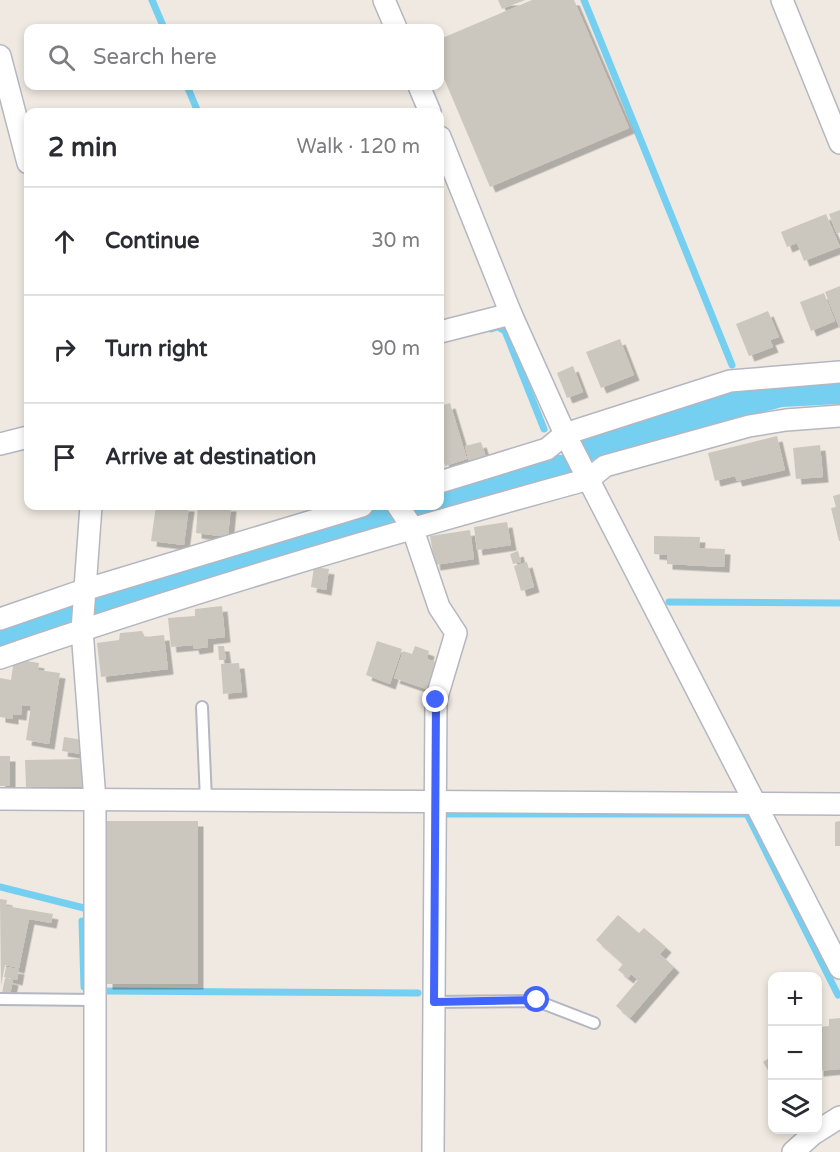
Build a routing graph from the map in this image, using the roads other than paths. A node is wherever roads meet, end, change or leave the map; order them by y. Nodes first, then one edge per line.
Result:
1 (384, 0) edge
2 (782, 0) edge
3 (394, 24) edge
4 (0, 56) edge
5 (421, 90) edge
6 (428, 108) edge
7 (840, 143) edge
8 (444, 147) edge
9 (24, 148) edge
10 (511, 314) junction
11 (444, 331) edge
12 (840, 372) edge
13 (840, 416) edge
14 (24, 438) edge
15 (567, 438) junction
16 (0, 444) edge
17 (587, 475) junction
18 (444, 481) edge
19 (91, 510) edge
20 (349, 510) edge
21 (401, 510) edge
22 (411, 525) junction
23 (84, 593) junction
24 (0, 619) edge
25 (82, 628) junction
26 (0, 658) edge
27 (202, 707) dead end
28 (0, 799) edge
29 (95, 800) junction
30 (206, 800) junction
31 (435, 801) junction
32 (754, 804) junction
33 (840, 804) edge
34 (840, 968) edge
35 (0, 999) edge
36 (95, 1000) junction
37 (434, 1002) junction
38 (594, 1023) dead end
39 (840, 1116) edge
40 (95, 1152) edge
41 (433, 1152) edge
42 (793, 1152) edge

1 - 3 street
2 - 7 street
4 - 9 street
5 - 6 street
8 - 10 street
10 - 11 street
10 - 15 street
12 - 15 street
13 - 17 street
14 - 16 street
15 - 17 street
15 - 18 street
17 - 22 street
17 - 32 street
19 - 23 street
20 - 23 street
21 - 22 street
22 - 25 street
22 - 31 street
23 - 24 street
23 - 25 street
25 - 26 street
25 - 29 street
27 - 30 lane
28 - 29 street
29 - 30 street
29 - 36 street
30 - 31 street
31 - 32 street
31 - 37 street
32 - 33 street
32 - 34 street
35 - 36 lane
36 - 40 street
37 - 38 lane
37 - 41 street
39 - 42 street

